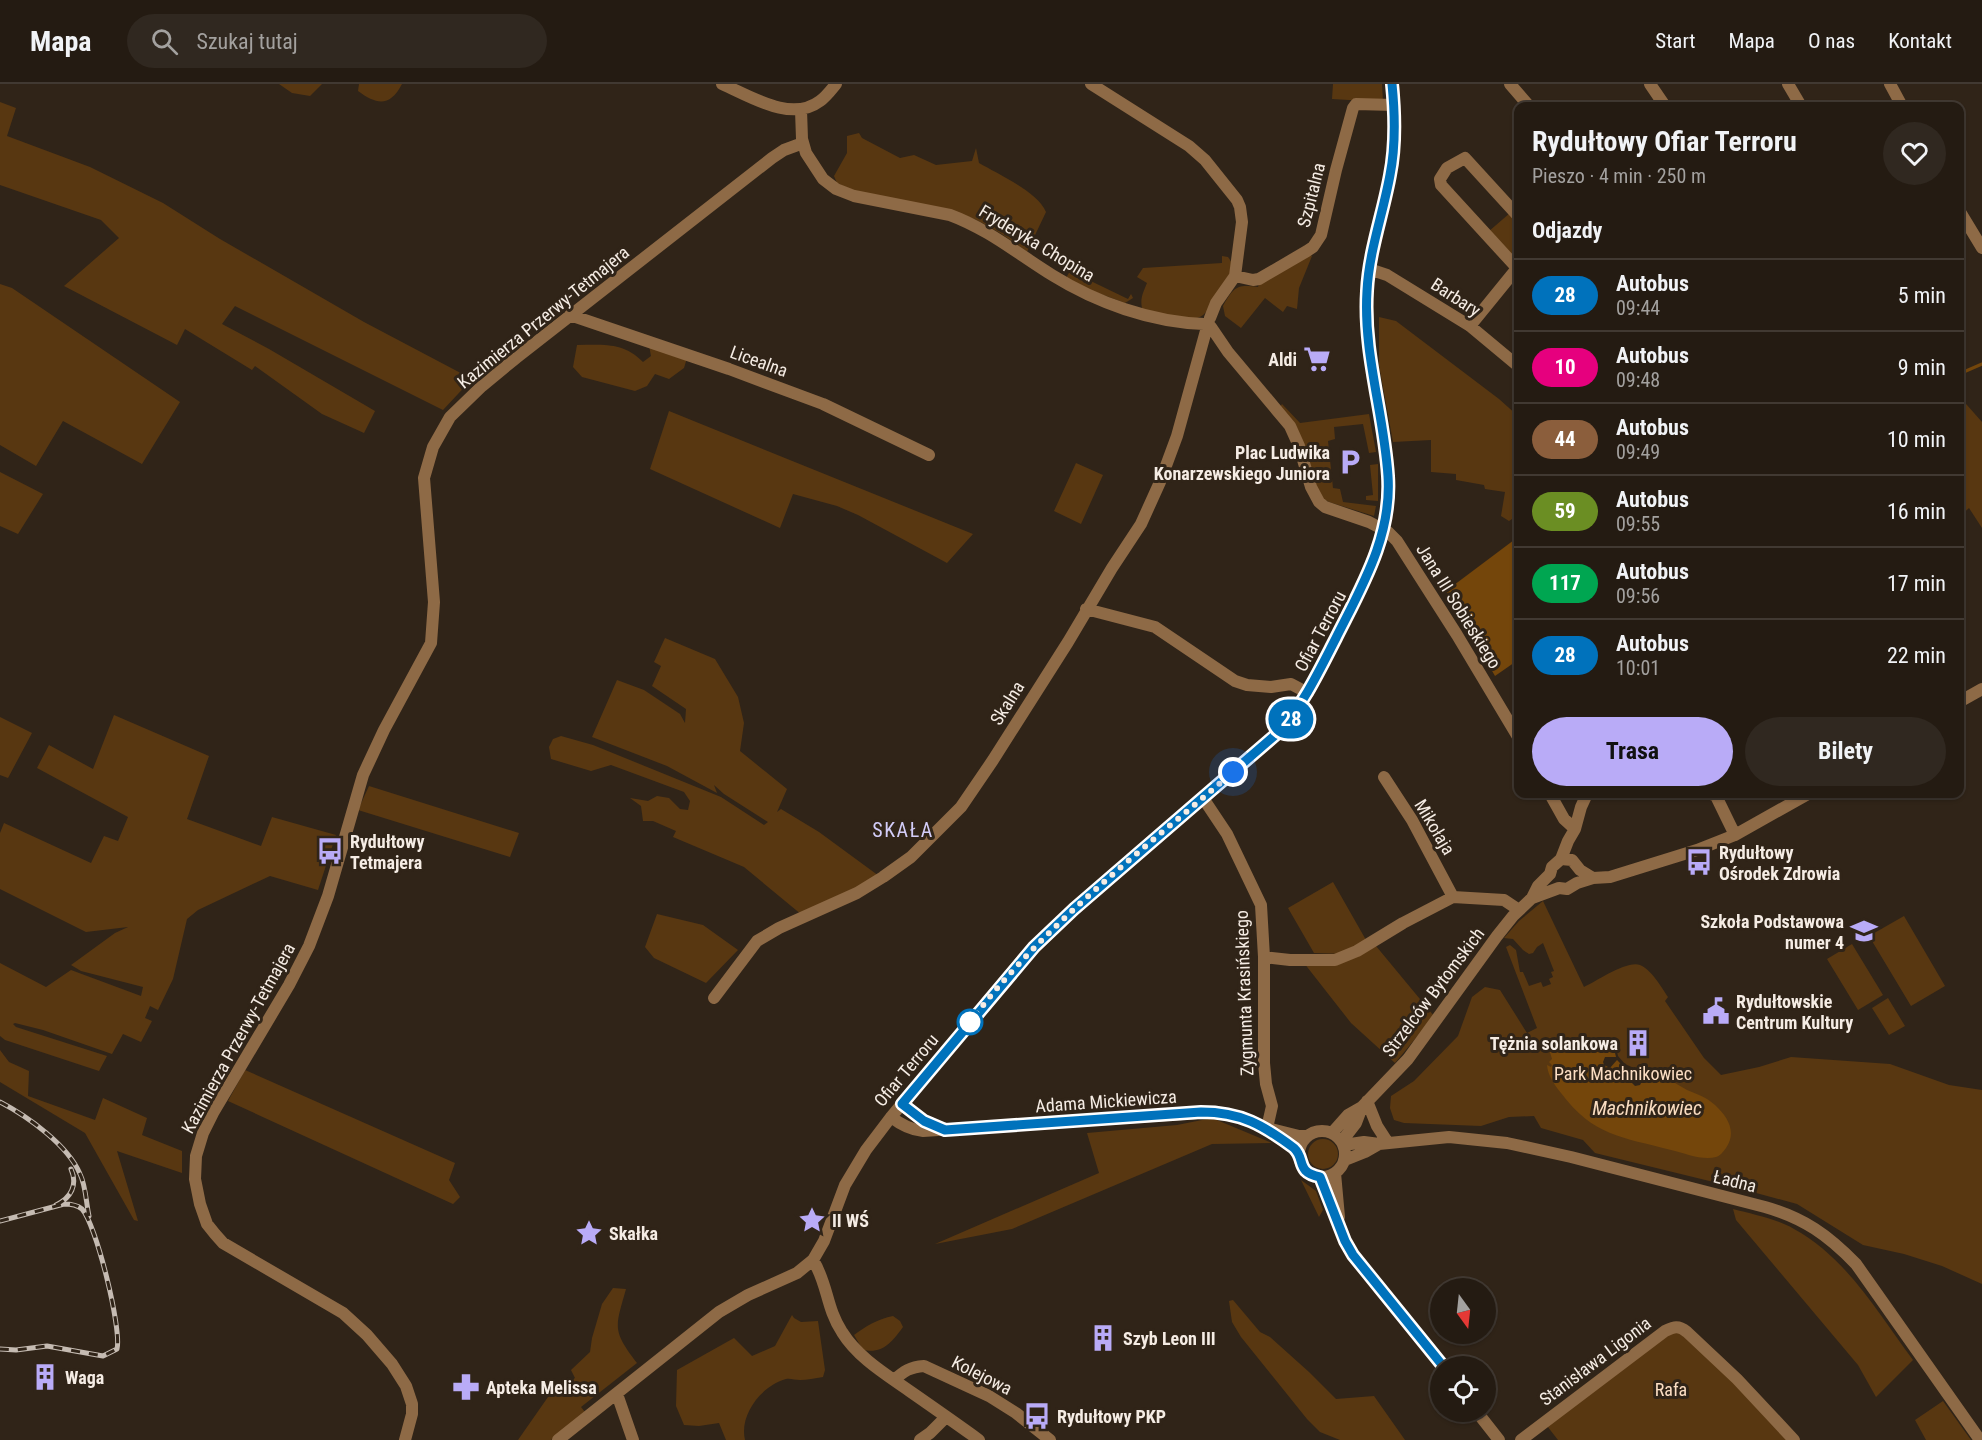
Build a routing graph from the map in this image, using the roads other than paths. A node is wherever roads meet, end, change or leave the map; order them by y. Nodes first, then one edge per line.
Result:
1 (722, 84) edge
2 (836, 84) edge
3 (1091, 84) edge
4 (1392, 84) edge
5 (1510, 84) edge
6 (1650, 84) edge
7 (1788, 84) edge
8 (1890, 84) edge
9 (1526, 102) edge
10 (1662, 102) edge
11 (1799, 102) edge
12 (1900, 102) edge
13 (1394, 105) junction
14 (801, 110) junction
15 (803, 143) junction
16 (1514, 212) edge
17 (1964, 218) edge
18 (1982, 248) edge
19 (1514, 264) edge
20 (1369, 269) junction
21 (1514, 271) edge
22 (1235, 276) junction
23 (570, 315) junction
24 (1208, 324) junction
25 (1470, 326) junction
26 (1514, 363) edge
27 (929, 455) dead end
28 (1383, 529) junction
29 (1086, 609) junction
30 (1982, 689) edge
31 (1308, 693) junction
32 (1964, 699) edge
33 (1514, 730) edge
34 (1384, 777) dead end
35 (1203, 798) junction
36 (1552, 798) edge
37 (1585, 798) edge
38 (1717, 798) edge
39 (1801, 798) edge
40 (1575, 829) junction
41 (1735, 835) junction
42 (1561, 859) junction
43 (1577, 872) junction
44 (1550, 874) junction
45 (1559, 888) junction
46 (1453, 897) junction
47 (1532, 898) junction
48 (1519, 910) junction
49 (1264, 957) junction
50 (714, 998) dead end
51 (902, 1104) junction
52 (1364, 1104) junction
53 (891, 1117) junction
54 (1267, 1128) junction
55 (945, 1130) junction
56 (1306, 1136) junction
57 (1339, 1139) junction
58 (1383, 1144) junction
59 (1298, 1152) junction
60 (1345, 1160) junction
61 (1335, 1173) junction
62 (1320, 1177) junction
63 (1339, 1224) junction
64 (813, 1260) junction
65 (1435, 1356) edge
66 (894, 1380) junction
67 (617, 1394) junction
68 (946, 1417) junction
69 (1485, 1422) edge
70 (405, 1440) edge
71 (558, 1440) edge
72 (633, 1440) edge
73 (920, 1440) edge
74 (979, 1440) edge
75 (1050, 1440) edge
76 (1499, 1440) edge
77 (1521, 1440) edge
78 (1794, 1440) edge
79 (1980, 1440) edge

1 - 14 street
2 - 14 street
3 - 22 street
4 - 13 street, Ofiar Terroru
5 - 9 street
6 - 10 street
7 - 11 street
8 - 12 street
13 - 20 street, Ofiar Terroru
13 - 22 street, Szpitalna
14 - 15 street, Fryderyka Chopina
15 - 23 street, Kazimierza Przerwy-Tetmajera
15 - 24 street, Fryderyka Chopina
16 - 19 street
17 - 18 street
20 - 25 street, Barbary
20 - 28 street, Ofiar Terroru
21 - 25 street
22 - 24 street
23 - 27 street, Licealna
23 - 70 street, Kazimierza Przerwy-Tetmajera
24 - 28 street
24 - 29 street, Skalna
25 - 26 street, Barbary
28 - 31 street, Ofiar Terroru
28 - 33 street, Jana III Sobieskiego
29 - 31 street
29 - 50 street, Skalna
30 - 32 street
31 - 35 street, Ofiar Terroru
34 - 46 street, Mikołaja
35 - 49 street, Zygmunta Krasińskiego
35 - 51 street, Ofiar Terroru
36 - 40 street
37 - 40 street
38 - 41 street
39 - 41 street
40 - 42 street
40 - 43 street
41 - 43 street
42 - 43 street
42 - 44 street
43 - 45 street
44 - 45 street
44 - 47 street
45 - 47 street
46 - 48 street
46 - 49 street
47 - 48 street, Strzelców Bytomskich
48 - 52 street, Strzelców Bytomskich
49 - 54 street, Zygmunta Krasińskiego
51 - 53 street, Ofiar Terroru
51 - 55 street
52 - 57 street, Strzelców Bytomskich
52 - 58 street
53 - 55 street, Adama Mickiewicza
53 - 64 street, Ofiar Terroru
54 - 55 street, Adama Mickiewicza
54 - 56 street, Adama Mickiewicza
54 - 59 street, Adama Mickiewicza
56 - 57 street
56 - 59 street
57 - 58 street, Ładna
57 - 60 street
58 - 60 street, Ładna
58 - 79 street, Ładna
59 - 62 street
60 - 61 street
61 - 62 street
61 - 63 street
62 - 63 street
63 - 65 street
64 - 66 street
64 - 67 street, Ofiar Terroru
66 - 68 street
66 - 75 street, Kolejowa
67 - 71 street, Ofiar Terroru
67 - 72 street
68 - 73 street
68 - 74 street
69 - 76 street
77 - 78 street, Stanisława Ligonia

